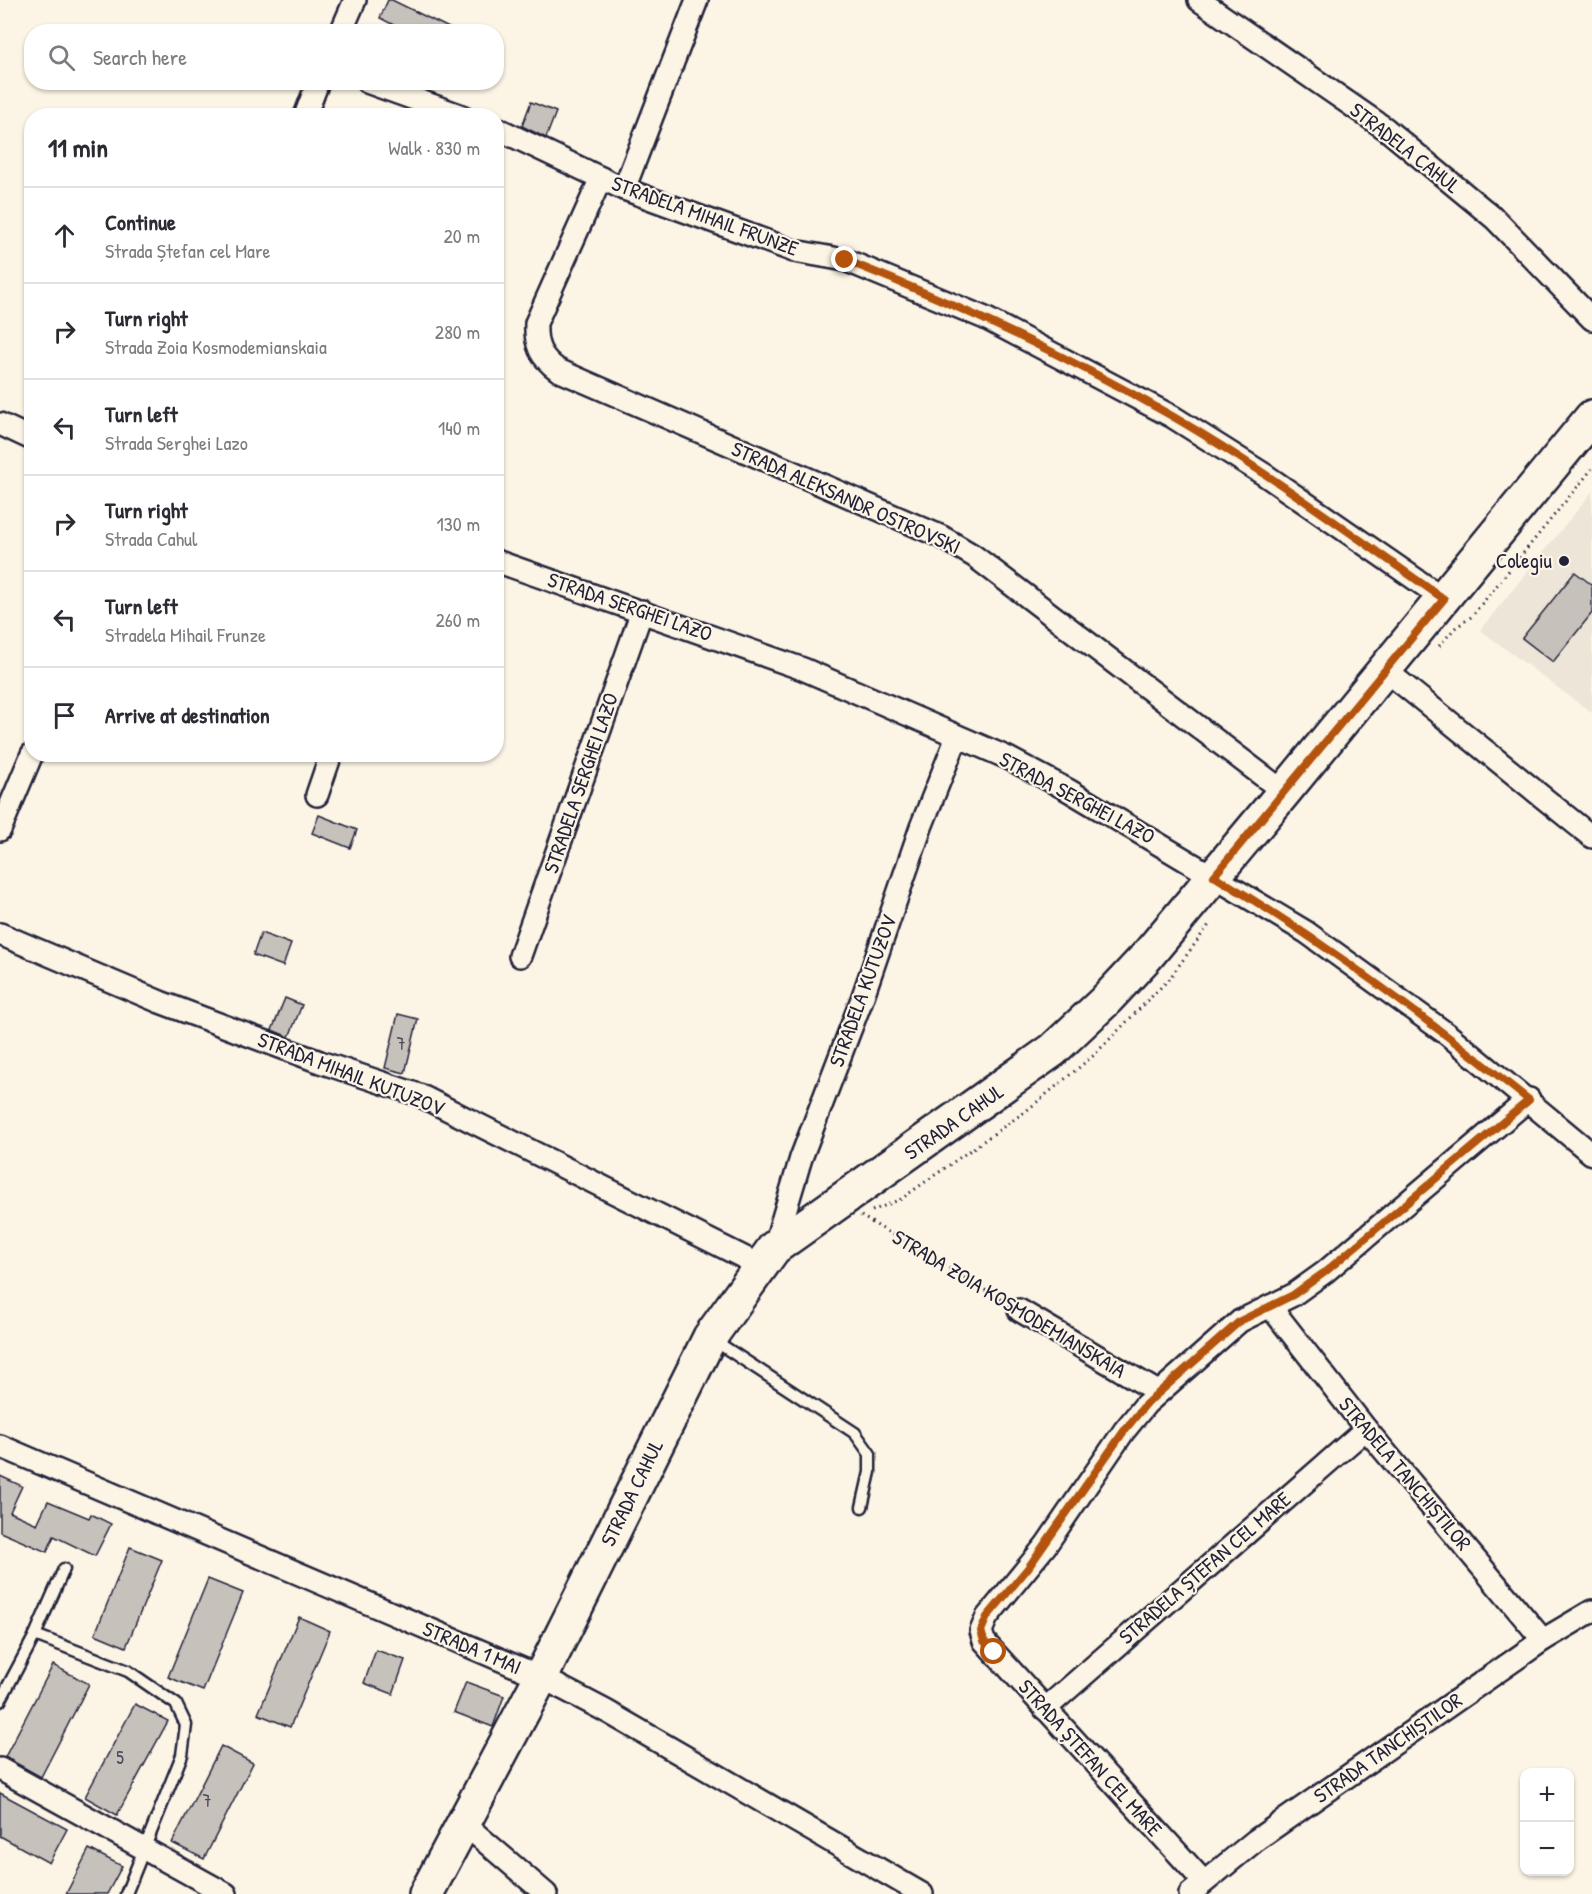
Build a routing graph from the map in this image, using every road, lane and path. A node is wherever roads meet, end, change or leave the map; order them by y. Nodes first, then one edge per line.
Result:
1 (355, 0) edge
2 (697, 0) edge
3 (1199, 0) edge
4 (344, 24) edge
5 (315, 90) edge
6 (389, 90) edge
7 (308, 108) edge
8 (440, 108) edge
9 (504, 132) edge
10 (601, 178) junction
11 (624, 189) junction
12 (1592, 319) edge
13 (1592, 417) edge
14 (0, 424) edge
15 (24, 435) edge
16 (504, 564) edge
17 (1444, 599) junction
18 (642, 611) junction
19 (1384, 669) junction
20 (957, 737) junction
21 (29, 762) edge
22 (328, 762) edge
23 (1284, 792) junction
24 (316, 795) dead end
25 (0, 830) edge
26 (1592, 837) edge
27 (1214, 876) junction
28 (0, 934) edge
29 (520, 956) dead end
30 (1529, 1100) junction
31 (1592, 1154) edge
32 (860, 1216) dead end
33 (766, 1256) junction
34 (1270, 1305) junction
35 (1019, 1310) joint
36 (710, 1337) junction
37 (1158, 1392) junction
38 (1366, 1429) junction
39 (0, 1446) edge
40 (862, 1507) dead end
41 (64, 1569) dead end
42 (1592, 1611) edge
43 (35, 1635) junction
44 (1543, 1640) junction
45 (541, 1677) junction
46 (0, 1701) edge
47 (1045, 1709) junction
48 (0, 1769) edge
49 (462, 1822) junction
50 (143, 1849) junction
51 (1197, 1888) edge
52 (126, 1894) edge
53 (226, 1894) edge
54 (426, 1894) edge
55 (546, 1894) edge
56 (922, 1894) edge

1 - 4 street
2 - 11 street
3 - 12 street, STRADELA CAHUL
5 - 7 street
6 - 8 street
9 - 10 street, STRADELA MIHAIL FRUNZE
10 - 11 street, STRADELA MIHAIL FRUNZE
10 - 23 street, STRADA ALEKSANDR OSTROVSKI
11 - 17 street, STRADELA MIHAIL FRUNZE
13 - 17 main road, STRADA CAHUL
14 - 15 street
16 - 18 street, STRADA SERGHEI LAZO
17 - 19 main road, STRADA CAHUL
18 - 20 street, STRADA SERGHEI LAZO
18 - 29 street, STRADELA SERGHEI LAZO
19 - 23 main road, STRADA CAHUL
19 - 26 street
20 - 27 street, STRADA SERGHEI LAZO
20 - 33 street, STRADELA KUTUZOV
21 - 25 street
22 - 24 street
23 - 27 main road, STRADA CAHUL
27 - 30 street, STRADA SERGHEI LAZO
27 - 33 main road, STRADA CAHUL
28 - 33 street, STRADA MIHAIL KUTUZOV
30 - 31 street, STRADA SERGHEI LAZO
30 - 34 street
32 - 35 path, STRADA ZOIA KOSMODEMIANSKAIA
33 - 36 main road, STRADA CAHUL
34 - 37 street
34 - 38 street, STRADELA TANCHIȘTILOR
35 - 37 street, STRADA ZOIA KOSMODEMIANSKAIA
36 - 40 lane
36 - 45 main road, STRADA CAHUL
37 - 47 street, STRADA ȘTEFAN CEL MARE
38 - 44 street, STRADELA TANCHIȘTILOR
38 - 47 street, STRADELA ȘTEFAN CEL MARE
39 - 45 street, STRADA 1 MAI
41 - 43 lane
42 - 44 street, STRADA TANCHIȘTILOR
43 - 46 lane
43 - 50 lane
44 - 51 street, STRADA TANCHIȘTILOR
45 - 49 main road, STRADA CAHUL
45 - 56 street, STRADA 1 MAI
47 - 51 street, STRADA ȘTEFAN CEL MARE
48 - 50 street
49 - 54 main road, STRADA CAHUL
49 - 55 street
50 - 52 lane
50 - 53 street

